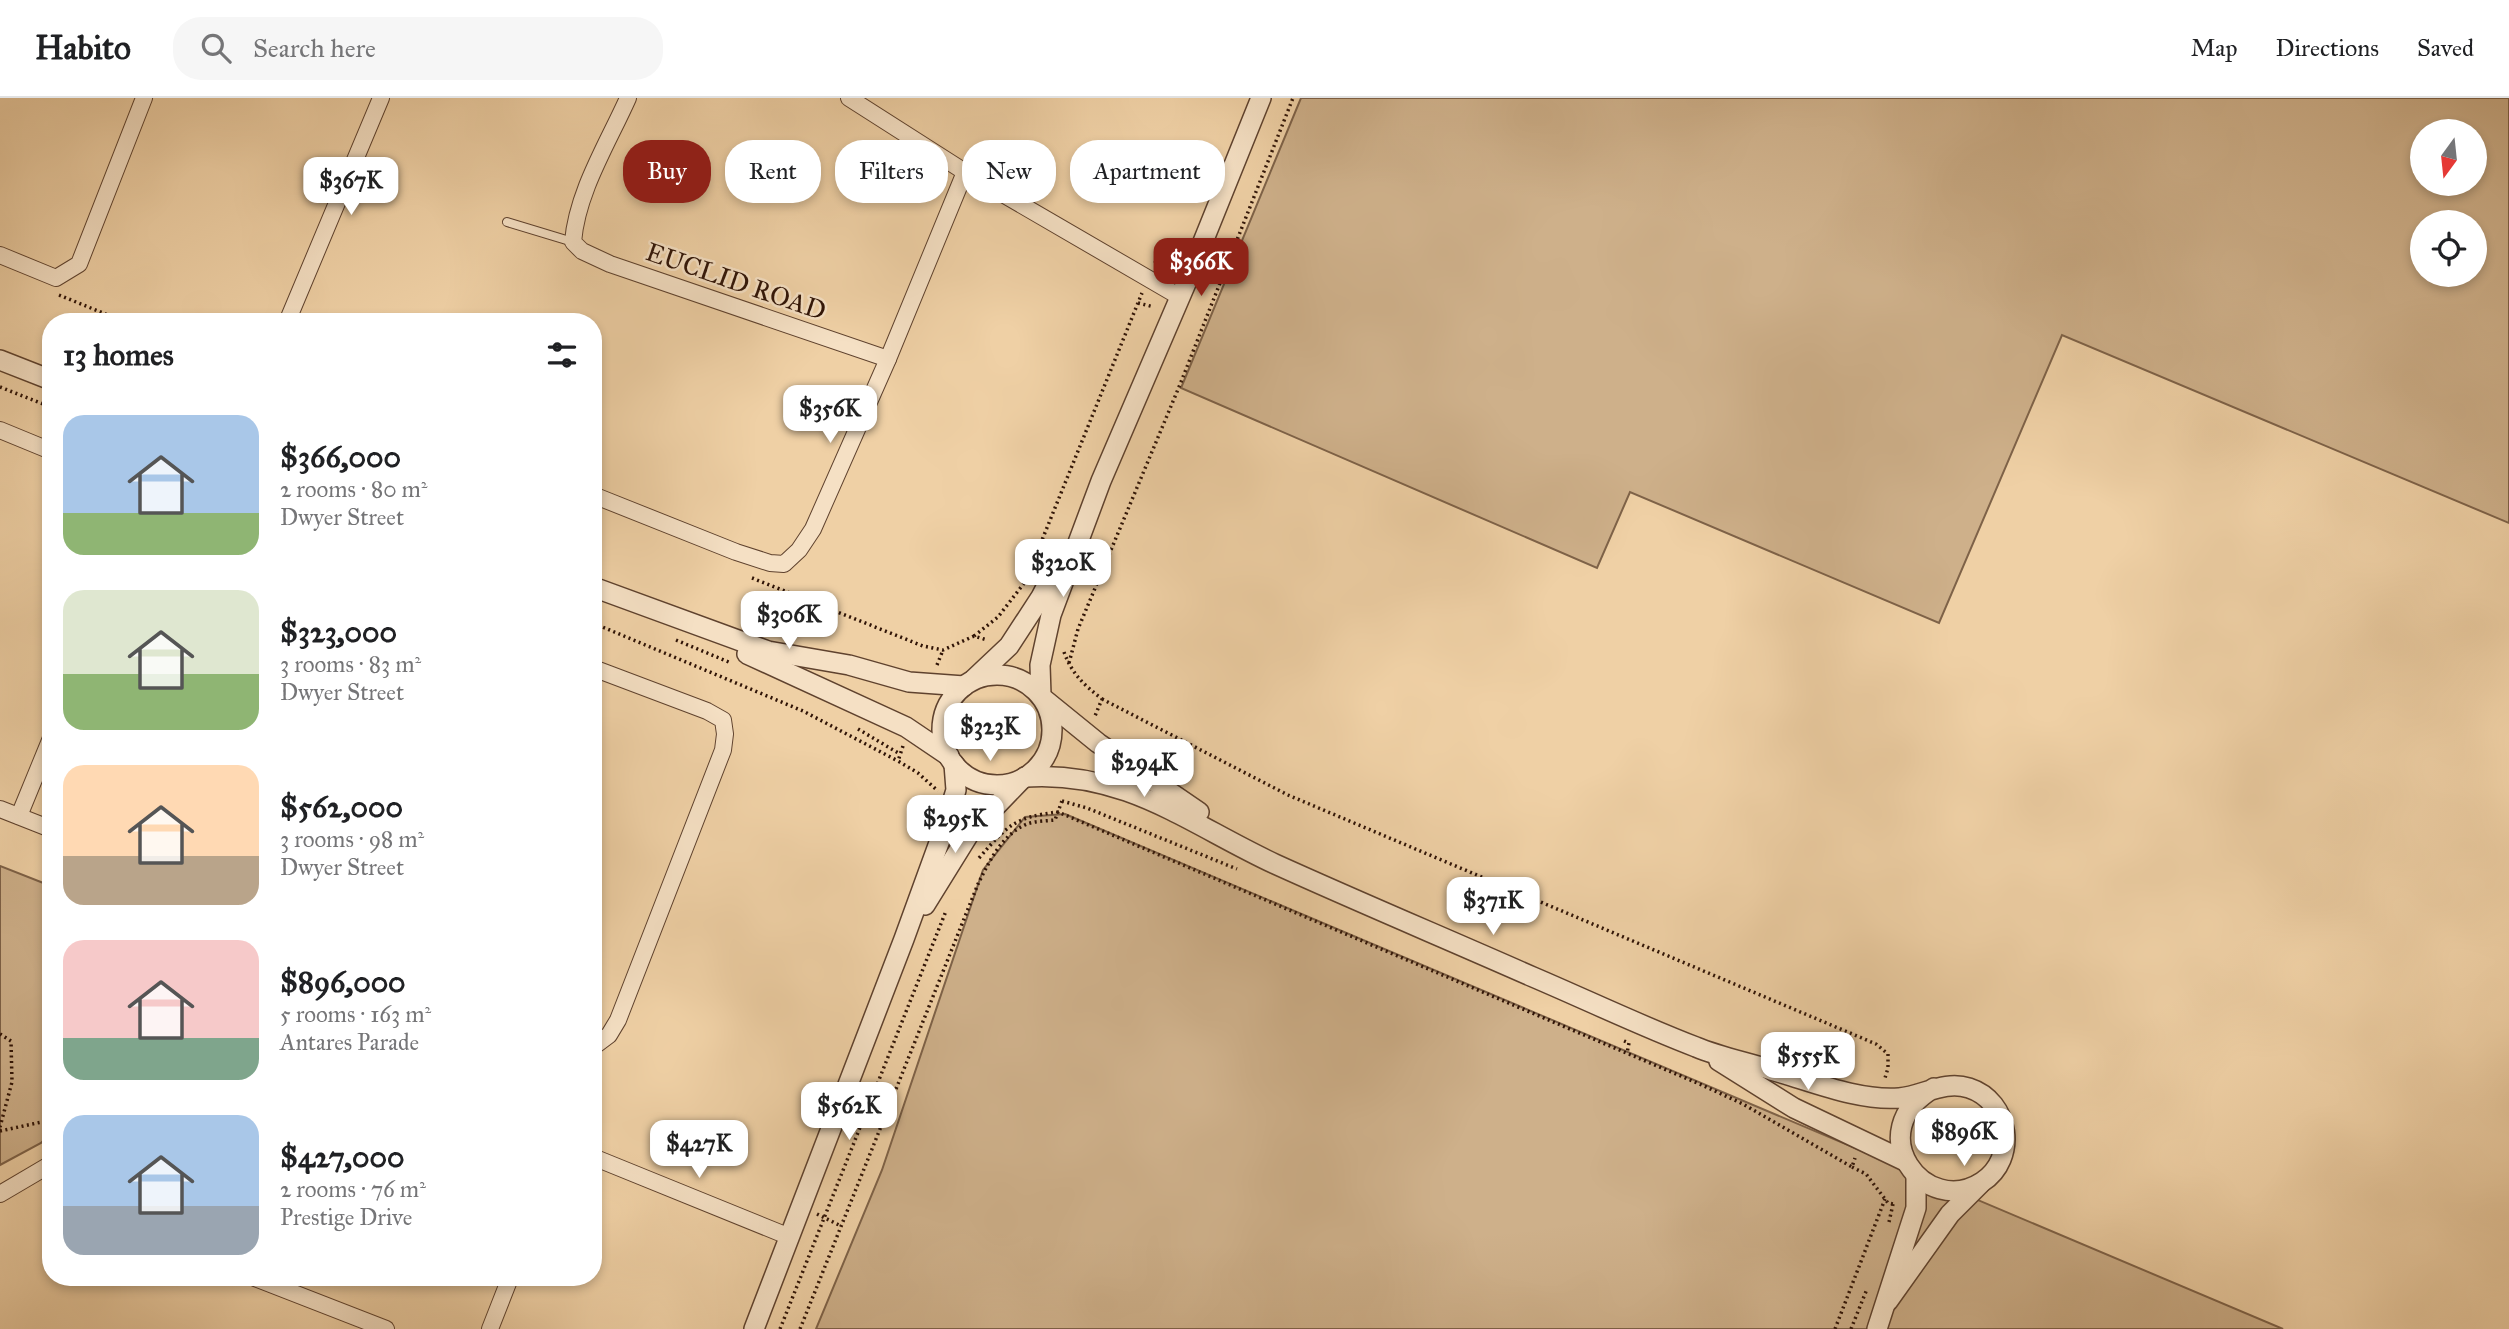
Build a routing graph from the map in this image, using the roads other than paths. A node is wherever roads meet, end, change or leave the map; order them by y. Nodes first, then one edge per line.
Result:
1 (144, 98) edge
2 (381, 98) edge
3 (628, 98) edge
4 (849, 98) edge
5 (1261, 98) edge
6 (962, 170) edge
7 (962, 179) edge
8 (1019, 203) edge
9 (507, 222) dead end
10 (573, 242) junction
11 (0, 255) edge
12 (1180, 297) junction
13 (291, 313) edge
14 (0, 358) edge
15 (888, 359) junction
16 (42, 377) edge
17 (0, 430) edge
18 (42, 447) edge
19 (1101, 481) junction
20 (602, 499) edge
21 (602, 590) edge
22 (602, 590) edge
23 (602, 671) edge
24 (969, 683) junction
25 (1042, 697) junction
26 (42, 760) edge
27 (951, 760) junction
28 (1023, 779) junction
29 (0, 809) edge
30 (19, 816) junction
31 (42, 825) edge
32 (1272, 862) junction
33 (904, 939) junction
34 (602, 1040) edge
35 (1697, 1048) junction
36 (1934, 1088) junction
37 (602, 1161) edge
38 (1911, 1168) junction
39 (42, 1169) edge
40 (1989, 1176) junction
41 (0, 1194) edge
42 (790, 1237) junction
43 (276, 1286) edge
44 (507, 1286) edge
45 (1888, 1301) junction
46 (386, 1329) edge
47 (490, 1329) edge
48 (754, 1329) edge
49 (1877, 1329) edge

1 - 11 street
2 - 13 street
3 - 10 street
4 - 6 street
5 - 12 street
7 - 15 street
8 - 12 street
9 - 10 lane, EUCLID ROAD
10 - 15 street, EUCLID ROAD
12 - 19 street
14 - 16 street
15 - 20 street
17 - 18 street
19 - 24 street
19 - 25 street
21 - 24 street
22 - 27 street
23 - 34 street
24 - 25 street
24 - 27 street
25 - 28 street
25 - 32 street
26 - 30 street
27 - 28 street
27 - 33 street
28 - 32 street
28 - 33 street
29 - 30 street
30 - 31 street
32 - 35 street
33 - 42 street
35 - 36 street
35 - 38 street
36 - 38 street
36 - 40 street
37 - 42 street
38 - 40 street
38 - 45 street
39 - 41 street
40 - 45 street
42 - 48 street
43 - 46 street
44 - 47 street
45 - 49 street

